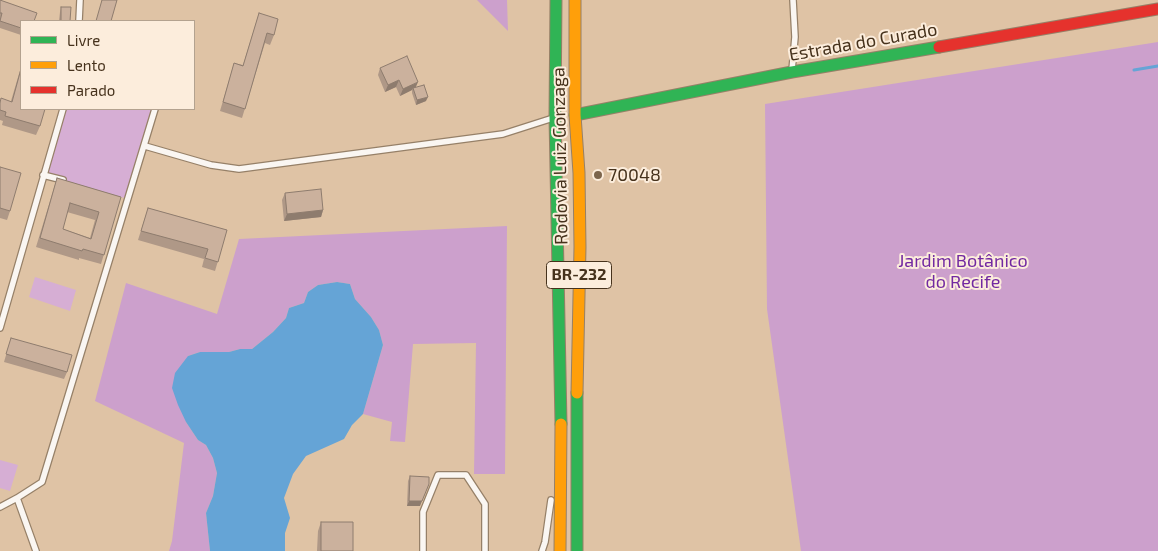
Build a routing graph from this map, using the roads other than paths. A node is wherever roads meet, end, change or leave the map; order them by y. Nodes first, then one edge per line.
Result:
1 (80, 0) edge
2 (556, 0) edge
3 (575, 0) edge
4 (793, 0) edge
5 (1158, 9) edge
6 (79, 20) edge
7 (792, 72) junction
8 (62, 110) edge
9 (156, 110) edge
10 (575, 115) junction
11 (556, 117) junction
12 (145, 146) junction
13 (43, 175) junction
14 (72, 183) edge
15 (118, 196) edge
16 (128, 199) junction
17 (0, 328) edge
18 (561, 442) junction
19 (554, 478) dead end
20 (551, 496) dead end
21 (17, 498) junction
22 (0, 507) edge
23 (36, 551) edge
24 (424, 551) edge
25 (484, 551) edge
26 (542, 551) edge
27 (560, 551) edge
28 (577, 551) edge

1 - 6 lane
2 - 11 main road, Rodovia Luiz Gonzaga / BR-232
3 - 10 main road, Rodovia Luiz Gonzaga / BR-232
4 - 7 lane
5 - 7 main road, Estrada do Curado
7 - 10 main road, Estrada do Curado
8 - 13 lane
9 - 12 lane
10 - 28 main road, Rodovia Luiz Gonzaga / BR-232
11 - 12 lane
11 - 18 main road, Rodovia Luiz Gonzaga / BR-232
12 - 16 lane
13 - 14 lane
13 - 17 lane
15 - 16 lane
16 - 21 lane
18 - 19 lane
18 - 27 main road, Rodovia Luiz Gonzaga / BR-232
20 - 26 lane
21 - 22 lane
21 - 23 lane
24 - 25 lane

